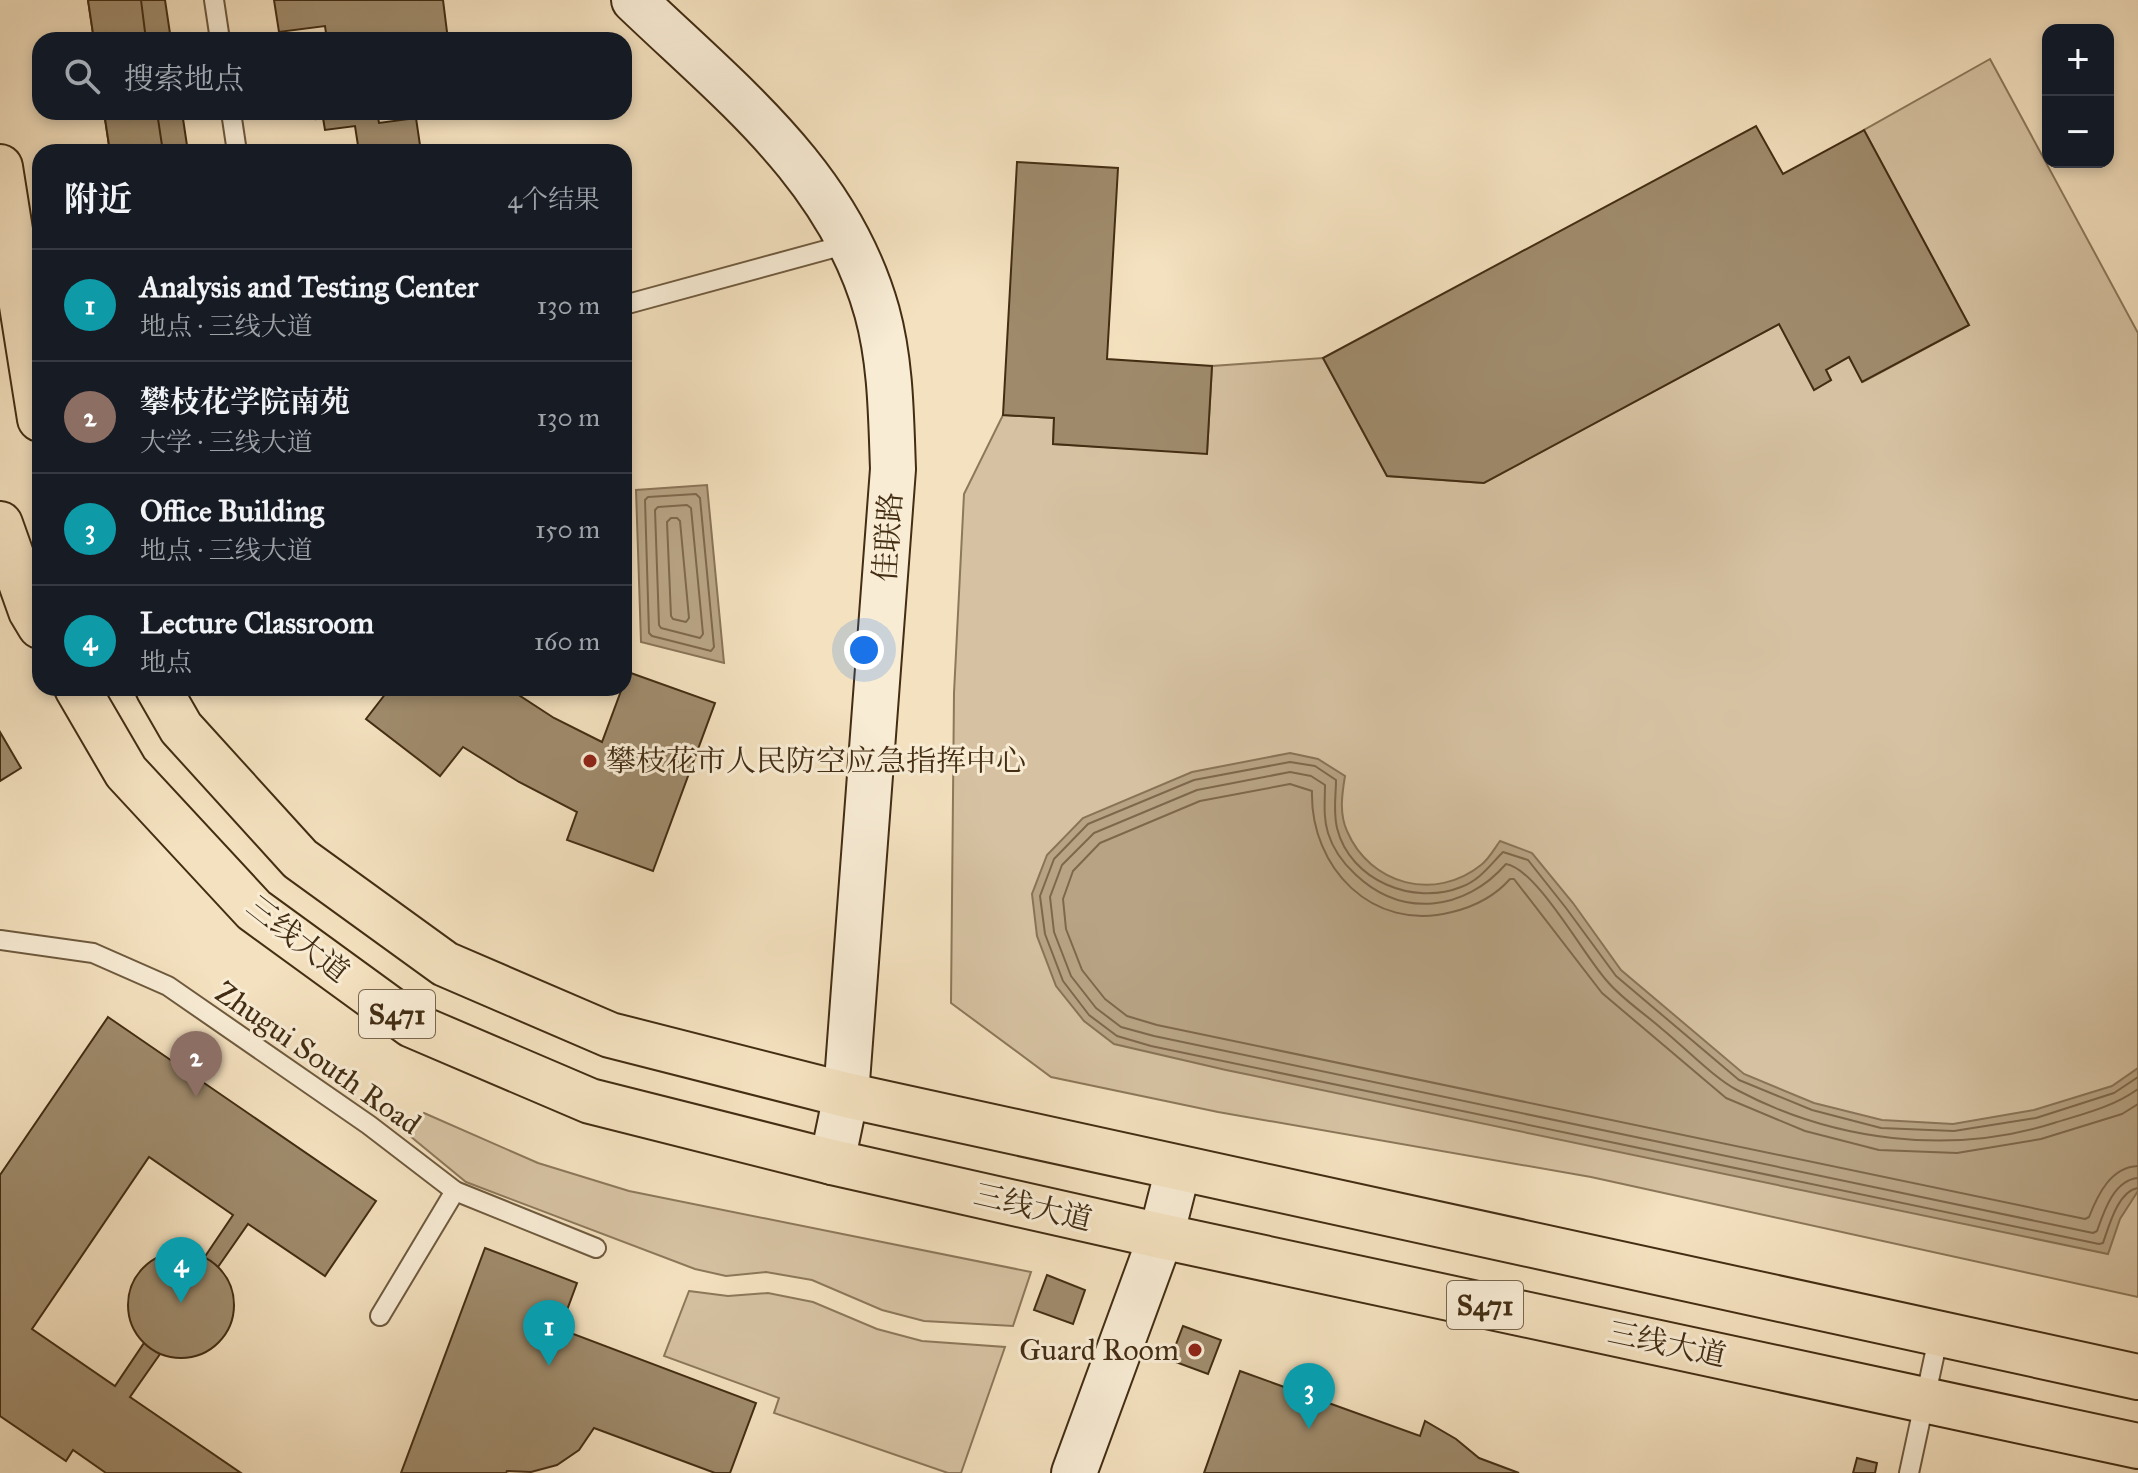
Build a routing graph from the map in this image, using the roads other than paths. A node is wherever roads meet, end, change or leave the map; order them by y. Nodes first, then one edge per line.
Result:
1 (214, 0) edge
2 (634, 0) edge
3 (219, 32) edge
4 (232, 120) edge
5 (236, 144) edge
6 (0, 167) edge
7 (851, 243) junction
8 (632, 303) edge
9 (32, 369) edge
10 (0, 524) edge
11 (32, 613) edge
12 (82, 696) edge
13 (163, 696) edge
14 (0, 940) edge
15 (846, 1095) junction
16 (832, 1162) junction
17 (1178, 1169) junction
18 (455, 1191) junction
19 (1161, 1236) junction
20 (596, 1248) dead end
21 (380, 1316) dead end
22 (1939, 1334) junction
23 (2138, 1377) edge
24 (1923, 1400) junction
25 (2138, 1446) edge
26 (1074, 1473) edge
27 (1909, 1473) edge

1 - 3 lane
2 - 7 street, 佳联路
4 - 5 lane
6 - 9 main road
7 - 8 lane
7 - 15 street, 佳联路
10 - 11 main road
12 - 16 main road, 三线大道 / S471
13 - 15 main road, S471
14 - 18 lane, Zhugui South Road
15 - 16 street, 佳联路
15 - 17 main road, S471
16 - 19 main road, 三线大道 / S471
17 - 19 street
17 - 22 main road, S471
18 - 20 lane, Zhugui South Road
18 - 21 lane
19 - 24 main road, 三线大道 / S471
19 - 26 street
22 - 23 main road, S471
22 - 24 lane
24 - 25 main road, 三线大道 / S471
24 - 27 lane

